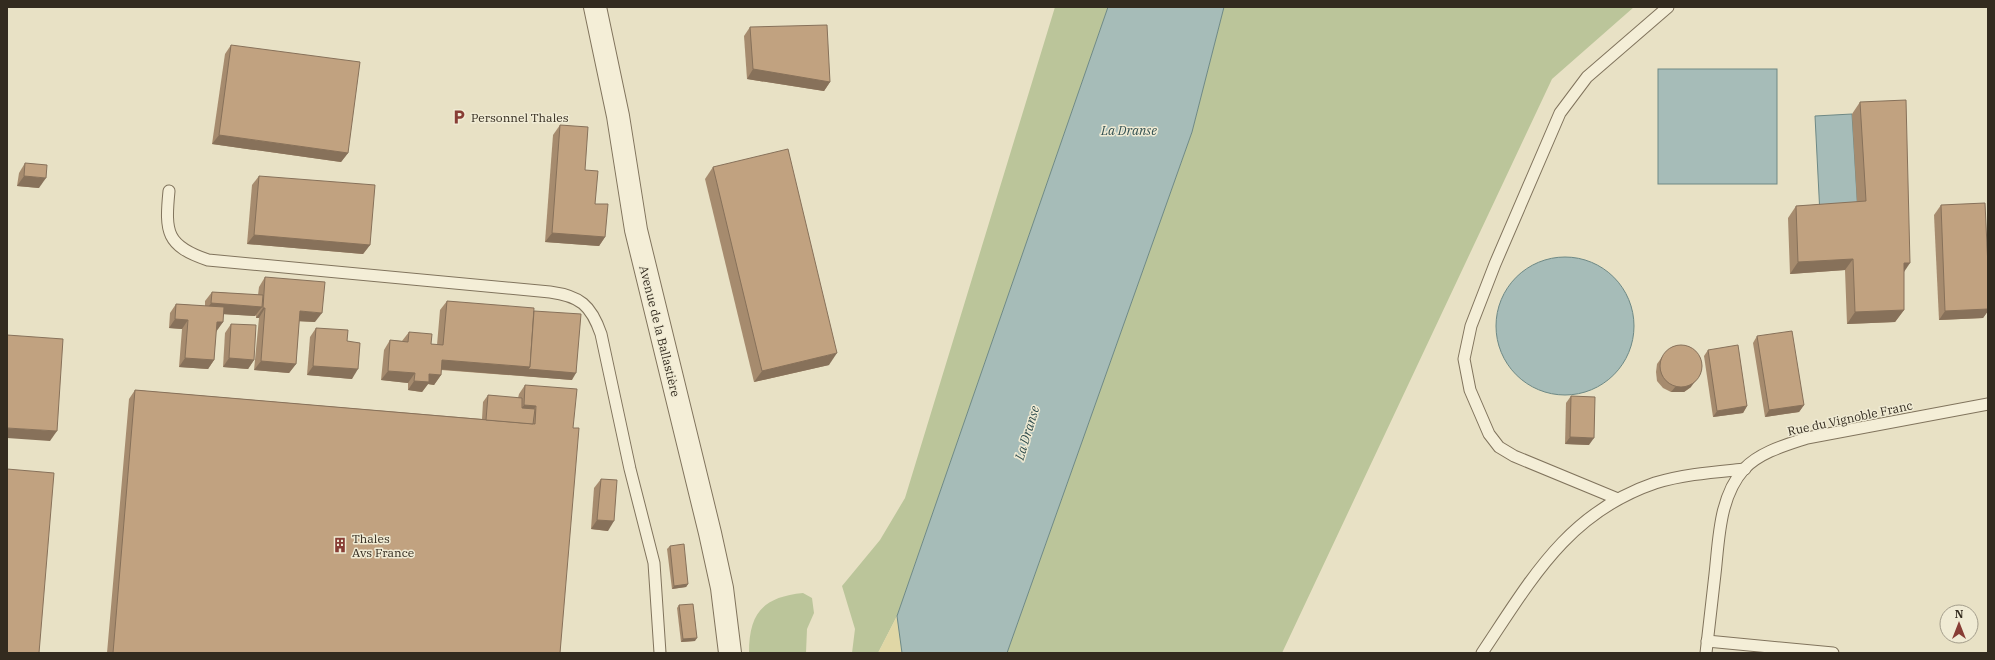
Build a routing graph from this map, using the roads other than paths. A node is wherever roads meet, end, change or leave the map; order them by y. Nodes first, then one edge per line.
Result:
1 (595, 7) edge
2 (1668, 7) edge
3 (169, 191) dead end
4 (1988, 404) edge
5 (1745, 469) junction
6 (1618, 499) junction
7 (1707, 641) junction
8 (660, 653) edge
9 (730, 653) edge
10 (1482, 653) edge
11 (1706, 653) edge
12 (1833, 653) edge

1 - 9 street, Avenue de la Ballastière
2 - 6 lane
3 - 8 lane
4 - 5 lane, Rue du Vignoble Franc
5 - 6 lane
5 - 7 lane, Rue du Vignoble Franc
6 - 10 lane
7 - 11 lane, Rue du Vignoble Franc
7 - 12 lane

